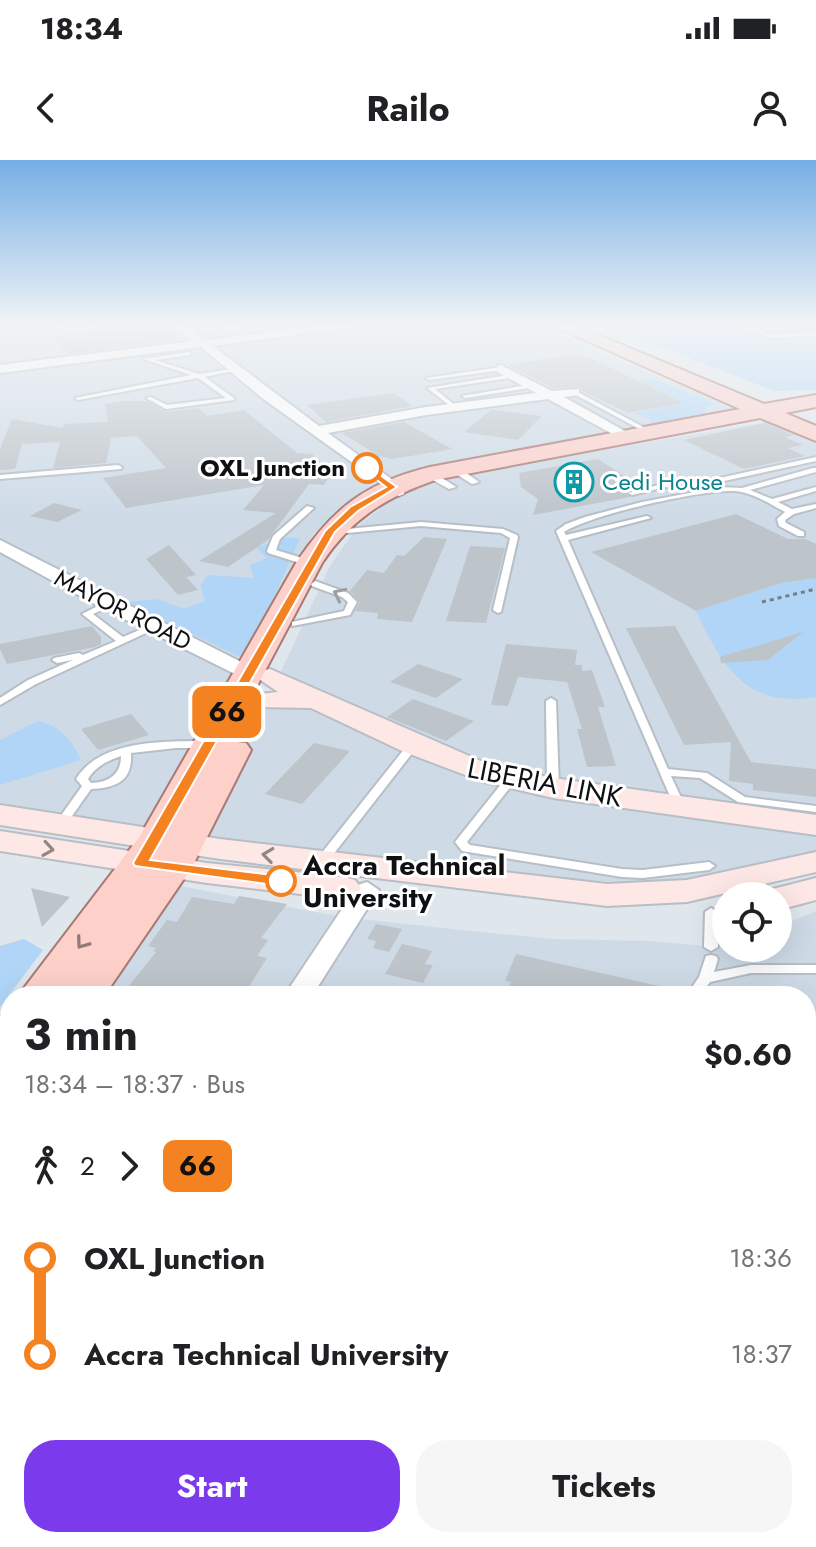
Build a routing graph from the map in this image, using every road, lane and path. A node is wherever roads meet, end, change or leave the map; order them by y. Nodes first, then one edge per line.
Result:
1 (129, 389) edge
2 (218, 389) edge
3 (261, 389) edge
4 (431, 389) edge
5 (514, 389) edge
6 (538, 389) edge
7 (726, 389) edge
8 (737, 389) joint
9 (574, 392) joint
10 (547, 394) junction
11 (465, 396) dead end
12 (78, 398) dead end
13 (149, 398) dead end
14 (454, 407) junction
15 (790, 411) edge
16 (316, 431) junction
17 (636, 433) junction
18 (816, 434) edge
19 (816, 459) edge
20 (118, 467) dead end
21 (816, 470) edge
22 (0, 477) edge
23 (775, 481) junction
24 (396, 489) junction
25 (816, 489) edge
26 (742, 490) junction
27 (632, 493) dead end
28 (770, 502) junction
29 (816, 506) edge
30 (310, 508) dead end
31 (791, 512) junction
32 (608, 513) junction
33 (647, 518) dead end
34 (627, 523) junction
35 (347, 531) junction
36 (801, 534) dead end
37 (564, 538) junction
38 (0, 545) edge
39 (312, 574) junction
40 (816, 589) edge
41 (762, 602) dead end
42 (108, 604) junction
43 (498, 610) dead end
44 (295, 624) junction
45 (154, 627) junction
46 (121, 640) junction
47 (98, 654) junction
48 (57, 660) dead end
49 (259, 684) junction
50 (551, 701) dead end
51 (0, 702) edge
52 (413, 745) junction
53 (208, 746) junction
54 (126, 753) junction
55 (664, 772) junction
56 (510, 780) junction
57 (88, 786) junction
58 (553, 788) junction
59 (679, 806) junction
60 (0, 815) edge
61 (809, 822) edge
62 (61, 824) junction
63 (0, 841) edge
64 (164, 853) junction
65 (321, 862) junction
66 (816, 862) edge
67 (709, 866) dead end
68 (816, 889) edge
69 (367, 890) junction
70 (792, 895) edge
71 (712, 910) edge
72 (712, 947) edge
73 (816, 969) edge
74 (706, 978) junction
75 (49, 986) edge
76 (87, 986) edge
77 (305, 986) edge
78 (700, 986) edge

1 - 12 lane
2 - 13 lane
3 - 16 street
4 - 14 lane
5 - 11 lane
6 - 10 street
7 - 15 main road
8 - 15 main road
8 - 15 main road
9 - 10 street
9 - 17 lane
10 - 14 street
10 - 17 street
14 - 16 street
15 - 17 main road
15 - 18 main road
15 - 24 main road
16 - 24 street
17 - 24 main road
19 - 27 lane
20 - 22 lane
21 - 23 lane
23 - 25 lane
23 - 26 lane
24 - 35 main road
24 - 39 main road
25 - 28 lane
26 - 28 lane
26 - 32 lane
28 - 31 lane
29 - 31 lane
30 - 39 lane
31 - 36 lane
32 - 34 lane
32 - 37 lane
33 - 34 lane
34 - 37 lane
35 - 39 main road
35 - 43 lane
37 - 55 lane
38 - 42 street, MAYOR ROAD
39 - 44 main road
44 -> 39 lane
39 - 49 main road
40 - 41 path
42 - 45 street, MAYOR ROAD
42 - 46 lane
44 - 49 main road
45 - 46 lane
45 - 49 street, MAYOR ROAD
46 - 47 lane
47 - 48 lane
47 - 51 lane
49 - 52 main road, LIBERIA LINK
49 - 53 main road
49 - 64 main road
50 - 58 lane
52 - 56 main road, LIBERIA LINK
52 - 65 lane
53 - 54 lane
53 - 64 main road
54 - 57 lane
54 - 57 lane
55 - 59 lane
55 - 61 lane
56 - 58 main road, LIBERIA LINK
56 - 67 lane
57 - 62 lane
58 - 59 main road, LIBERIA LINK
59 - 61 main road, LIBERIA LINK
60 - 62 main road
62 - 64 main road
63 -> 64 main road
65 -> 64 main road
64 - 69 main road
64 -> 75 main road
64 - 76 main road
65 - 66 main road
68 - 70 main road
69 - 71 main road
69 - 77 street
72 - 74 lane
73 - 74 lane
74 - 78 lane

